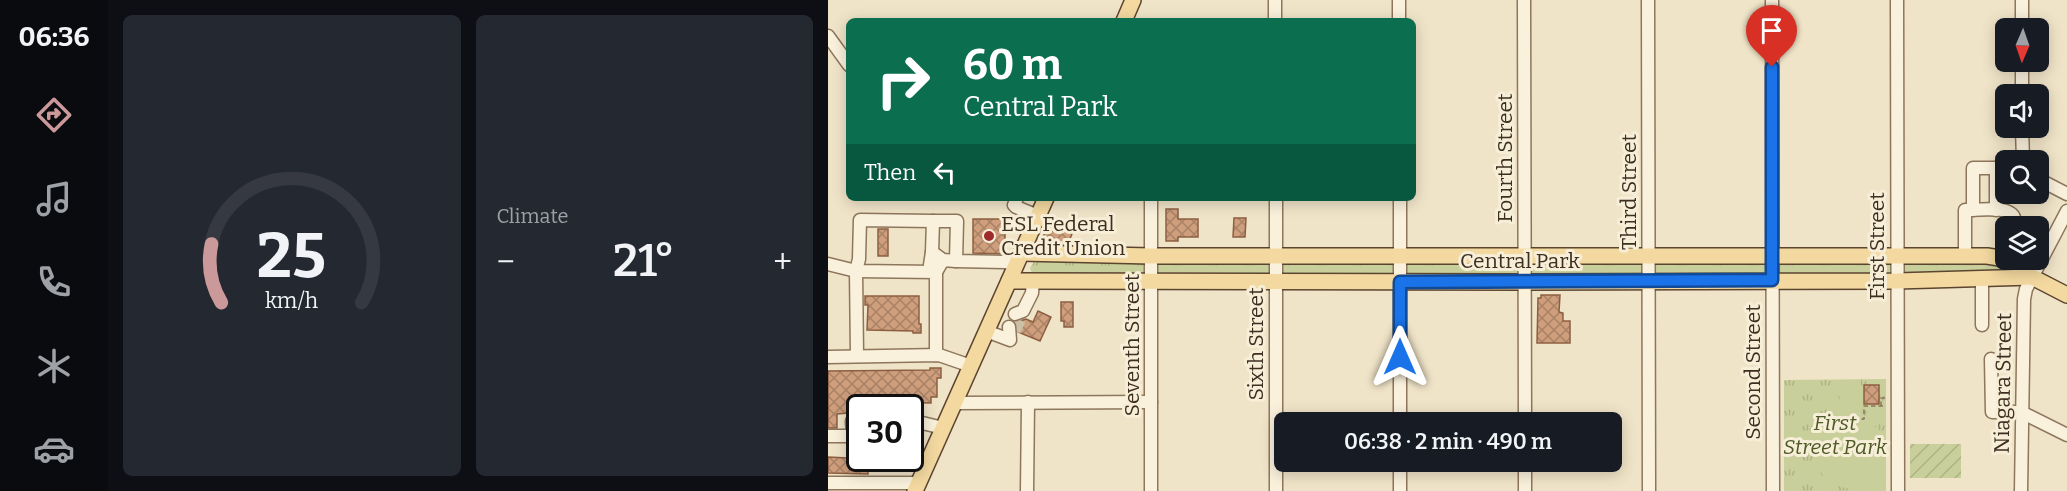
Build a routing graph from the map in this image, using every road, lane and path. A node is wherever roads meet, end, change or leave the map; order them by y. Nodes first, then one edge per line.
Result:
1 (1133, 0) edge
2 (1275, 0) edge
3 (1399, 0) edge
4 (1524, 0) edge
5 (1648, 0) edge
6 (1772, 0) edge
7 (1897, 0) edge
8 (2022, 0) edge
9 (1125, 18) edge
10 (1275, 18) edge
11 (1400, 18) edge
12 (2022, 18) edge
13 (828, 36) edge
14 (846, 61) edge
15 (1995, 168) edge
16 (2049, 185) edge
17 (2067, 194) edge
18 (1016, 201) edge
19 (1045, 201) edge
20 (1151, 201) edge
21 (1276, 201) edge
22 (1400, 201) edge
23 (1997, 204) edge
24 (1973, 210) junction
25 (1996, 210) junction
26 (2067, 211) edge
27 (1038, 216) junction
28 (2013, 216) edge
29 (933, 221) junction
30 (932, 252) junction
31 (1524, 254) junction
32 (1400, 255) junction
33 (1648, 255) junction
34 (1772, 255) junction
35 (1151, 256) junction
36 (1276, 256) junction
37 (1897, 256) junction
38 (1965, 256) junction
39 (1018, 259) junction
40 (1995, 259) edge
41 (943, 260) junction
42 (956, 261) junction
43 (828, 264) edge
44 (2023, 270) edge
45 (856, 271) junction
46 (936, 272) junction
47 (2032, 277) junction
48 (1648, 280) junction
49 (1772, 280) junction
50 (1982, 280) junction
51 (1009, 281) junction
52 (1033, 281) junction
53 (1276, 281) junction
54 (1897, 281) junction
55 (1151, 282) junction
56 (1400, 282) junction
57 (1524, 282) junction
58 (2067, 295) edge
59 (1000, 300) junction
60 (1982, 325) dead end
61 (986, 331) junction
62 (1014, 333) dead end
63 (936, 355) junction
64 (856, 356) junction
65 (828, 357) edge
66 (1991, 359) dead end
67 (971, 366) junction
68 (1887, 398) dead end
69 (955, 402) junction
70 (1028, 402) junction
71 (1151, 402) junction
72 (1881, 406) junction
73 (1887, 406) dead end
74 (1400, 412) edge
75 (1525, 412) edge
76 (2021, 412) junction
77 (1828, 416) dead end
78 (1824, 420) dead end
79 (1828, 420) junction
80 (924, 423) edge
81 (943, 428) junction
82 (2067, 435) edge
83 (828, 436) edge
84 (846, 436) edge
85 (1400, 472) edge
86 (1525, 472) edge
87 (828, 483) edge
88 (916, 487) edge
89 (1028, 491) edge
90 (1151, 491) edge
91 (1276, 491) edge
92 (1400, 491) edge
93 (1525, 491) edge
94 (1649, 491) edge
95 (1773, 491) edge
96 (1898, 491) edge
97 (2021, 491) edge

1 - 9 main road
2 - 10 street
3 - 11 street
4 - 31 street, Fourth Street
5 - 33 street, Third Street
6 - 34 street, Second Street
7 - 37 street, First Street
8 - 12 street
13 - 14 street
15 - 24 street
16 - 17 street
18 - 27 street
19 - 27 main road
20 - 35 street, Seventh Street
21 - 36 street, Sixth Street
22 - 32 street
23 - 25 street
24 - 25 street
24 - 38 street
25 - 28 street
26 - 47 street, Niagara Street
27 - 39 main road
29 - 30 street
29 - 42 street
29 - 45 street
30 - 41 street
30 - 46 street
31 - 32 main road, Central Park
31 - 33 main road, Central Park
31 - 57 street, Fourth Street
32 - 36 main road, Central Park
32 - 56 street
33 - 34 main road, Central Park
33 - 48 street, Third Street
34 - 37 main road, Central Park
34 - 49 street, Second Street
35 - 36 main road, Central Park
35 - 39 main road, Central Park
35 - 55 street, Seventh Street
36 - 53 street, Sixth Street
37 - 38 main road, Central Park
37 - 54 street, First Street
38 - 40 main road, Central Park
39 - 42 street
39 - 51 main road
41 - 42 street
41 - 46 street
43 - 45 street
44 - 47 main road, Central Park
45 - 46 street
45 - 64 street
46 - 63 street
47 - 50 main road, Central Park
47 - 58 main road, Central Park
47 - 76 street, Niagara Street
48 - 49 main road, Central Park
48 - 57 main road, Central Park
48 - 94 street, Third Street
49 - 54 main road, Central Park
49 - 95 street, Second Street
50 - 54 main road, Central Park
50 - 60 street
51 - 52 main road, Central Park
51 - 59 main road
52 - 55 main road, Central Park
52 - 59 street
53 - 55 main road, Central Park
53 - 56 main road, Central Park
53 - 91 street, Sixth Street
54 - 96 street, First Street
55 - 71 street, Seventh Street
56 - 57 main road, Central Park
56 - 74 street
57 - 75 street, Fourth Street
59 - 61 main road
61 - 62 street
61 - 67 main road
63 - 64 street
63 - 67 street
64 - 65 street
66 - 76 street
67 - 69 main road
68 - 72 path
69 - 70 street
69 - 81 main road
70 - 71 street
70 - 89 street
71 - 90 street, Seventh Street
72 - 73 path
72 - 79 path
76 - 82 street
76 - 97 street, Niagara Street
77 - 79 path
78 - 79 path
80 - 81 street
81 - 88 main road
83 - 84 street
85 - 92 street
86 - 93 street
87 - 88 street

